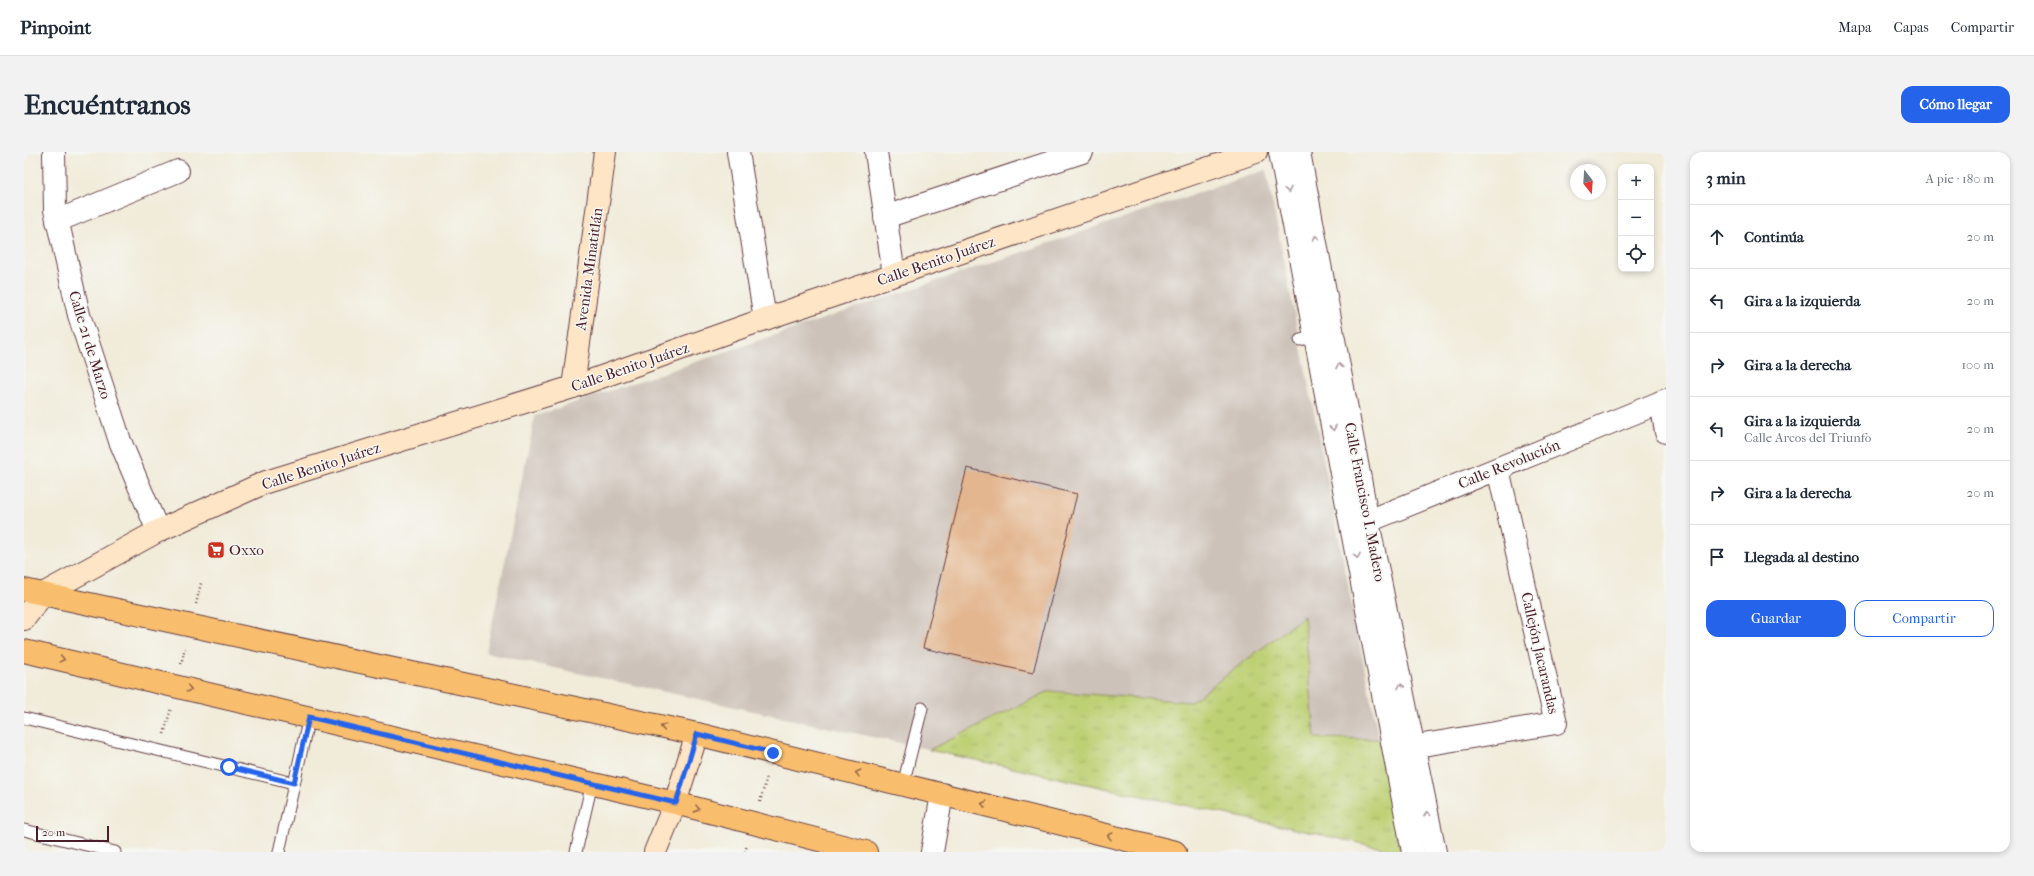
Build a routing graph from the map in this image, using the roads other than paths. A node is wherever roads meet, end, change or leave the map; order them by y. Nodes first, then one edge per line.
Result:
1 (54, 152) edge
2 (605, 152) edge
3 (738, 152) edge
4 (876, 152) edge
5 (1082, 152) edge
6 (1253, 152) edge
7 (1280, 152) edge
8 (1299, 152) edge
9 (178, 171) dead end
10 (885, 218) junction
11 (57, 221) junction
12 (894, 275) junction
13 (765, 319) junction
14 (573, 387) junction
15 (1336, 394) junction
16 (1663, 401) edge
17 (1666, 432) edge
18 (1498, 469) junction
19 (1360, 525) junction
20 (158, 532) junction
21 (33, 592) edge
22 (24, 619) edge
23 (24, 650) edge
24 (922, 708) dead end
25 (309, 717) junction
26 (24, 718) edge
27 (697, 734) junction
28 (1403, 748) junction
29 (294, 783) junction
30 (592, 783) junction
31 (903, 784) junction
32 (942, 794) junction
33 (676, 803) junction
34 (24, 830) edge
35 (115, 852) edge
36 (279, 852) edge
37 (576, 852) edge
38 (655, 852) edge
39 (866, 852) edge
40 (932, 852) edge
41 (1175, 852) edge
42 (1413, 852) edge
43 (1435, 852) edge

1 - 11 street, Calle 21 de Marzo
2 - 14 main road, Avenida Minatitlán
3 - 13 street
4 - 10 street
5 - 10 street
6 - 12 main road, Calle Benito Juárez
7 -> 15 street, Calle Francisco I. Madero
15 -> 8 street, Calle Francisco I. Madero
9 - 11 street
10 - 12 street
11 - 20 street, Calle 21 de Marzo
12 - 13 main road, Calle Benito Juárez
13 - 14 main road, Calle Benito Juárez
14 - 20 main road, Calle Benito Juárez
15 - 19 street, Calle Francisco I. Madero
16 - 17 street
16 - 18 street, Calle Revolución
18 - 19 street, Calle Revolución
18 - 28 street, Callejón Jacarandas
19 - 28 street, Calle Francisco I. Madero
20 - 21 main road, Calle Benito Juárez
21 - 22 main road, Calle Benito Juárez
27 -> 21 main road
23 -> 25 main road
24 - 31 lane
25 - 29 lane
25 - 30 main road
26 - 29 lane
31 -> 27 main road
27 - 33 main road
28 - 42 street, Calle Francisco I. Madero
43 -> 28 street, Calle Francisco I. Madero
29 - 36 lane
30 - 33 main road
30 - 37 lane
31 - 32 main road
32 - 40 street
41 -> 32 main road
33 - 38 main road
33 -> 39 main road
34 - 35 lane

